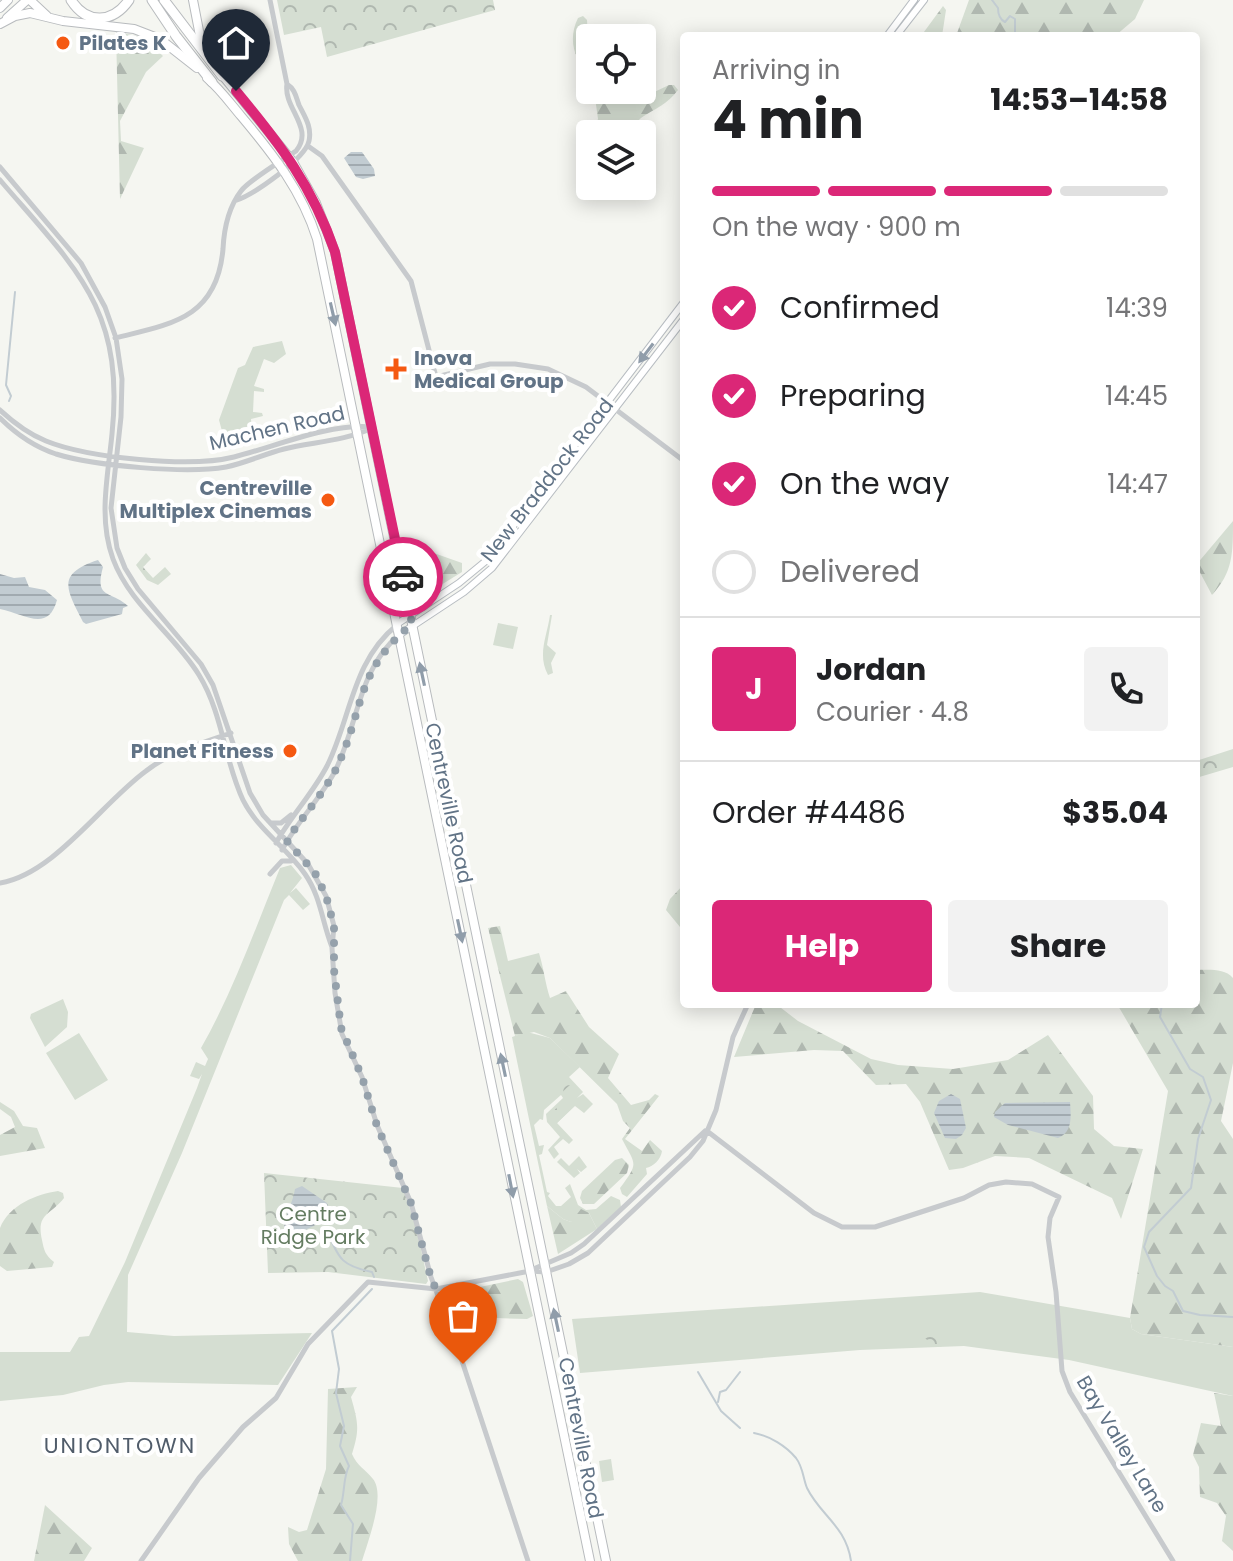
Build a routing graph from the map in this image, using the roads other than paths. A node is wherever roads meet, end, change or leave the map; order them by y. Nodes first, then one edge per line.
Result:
1 (8, 0) edge
2 (29, 0) edge
3 (71, 0) edge
4 (129, 0) edge
5 (152, 0) edge
6 (164, 0) edge
7 (193, 0) edge
8 (270, 0) edge
9 (914, 0) edge
10 (924, 0) edge
11 (0, 8) edge
12 (48, 16) junction
13 (0, 24) edge
14 (890, 32) edge
15 (899, 32) edge
16 (222, 76) junction
17 (212, 82) junction
18 (287, 84) junction
19 (308, 146) junction
20 (290, 159) junction
21 (282, 166) junction
22 (0, 167) edge
23 (0, 180) edge
24 (680, 307) edge
25 (680, 324) edge
26 (112, 339) junction
27 (607, 403) junction
28 (615, 409) junction
29 (0, 410) edge
30 (0, 418) edge
31 (373, 427) junction
32 (358, 430) junction
33 (113, 455) junction
34 (680, 458) edge
35 (112, 463) junction
36 (410, 614) junction
37 (397, 624) junction
38 (412, 624) junction
39 (399, 635) junction
40 (231, 733) junction
41 (223, 736) junction
42 (298, 809) junction
43 (268, 821) junction
44 (281, 834) junction
45 (287, 841) junction
46 (276, 843) junction
47 (282, 850) junction
48 (296, 864) junction
49 (270, 874) dead end
50 (0, 883) edge
51 (332, 948) junction
52 (746, 1008) edge
53 (707, 1131) junction
54 (545, 1268) junction
55 (530, 1271) junction
56 (436, 1289) junction
57 (141, 1561) edge
58 (528, 1561) edge
59 (590, 1561) edge
60 (606, 1561) edge
61 (1173, 1561) edge

1 - 11 main road
2 - 12 main road
2 - 13 main road
3 - 4 highway
5 - 17 highway
6 - 16 highway
7 - 16 main road, Centreville Road
8 - 18 street
9 - 14 main road
10 - 15 main road
12 - 13 main road
12 - 17 main road, Centreville Road
16 - 20 main road, Centreville Road
17 - 21 main road, Centreville Road
18 - 19 street
18 - 20 street
19 - 20 street
19 - 27 street
20 - 21 street
20 - 31 main road, Centreville Road
21 - 26 street
21 -> 32 main road, Centreville Road
22 - 26 street
23 - 26 street
24 -> 27 main road, New Braddock Road
25 - 28 main road, New Braddock Road
26 - 33 street
27 - 28 street
27 - 36 main road, New Braddock Road
28 - 34 street
28 - 38 main road, New Braddock Road
29 - 33 street, Machen Road
30 - 35 street, Machen Road
31 - 32 street, Machen Road
31 - 36 main road, Centreville Road
32 - 33 street, Machen Road
32 - 35 street, Machen Road
32 - 37 main road, Centreville Road
33 - 35 street
35 - 40 street
35 - 41 street
36 - 37 main road, New Braddock Road
36 - 38 main road, Centreville Road
37 - 39 main road, Centreville Road
37 - 42 street, New Braddock Road
38 - 39 main road, New Braddock Road
54 -> 38 main road, Centreville Road
39 - 45 street, New Braddock Road
39 -> 55 main road, Centreville Road
40 - 41 street
40 - 43 street
41 - 46 street
41 - 50 street
42 - 43 street
42 - 44 street, New Braddock Road
43 - 44 street
44 - 45 street
44 - 46 street, New Braddock Road
45 - 47 street, New Braddock Road
45 - 51 street
46 - 47 street
47 - 48 street
48 - 49 street
48 - 51 street
51 - 56 street
52 - 53 street
53 - 54 street
53 - 61 street, Bay Valley Lane
54 - 55 street
60 -> 54 main road, Centreville Road
55 - 56 street
55 - 59 main road, Centreville Road
56 - 57 street
56 - 58 street

